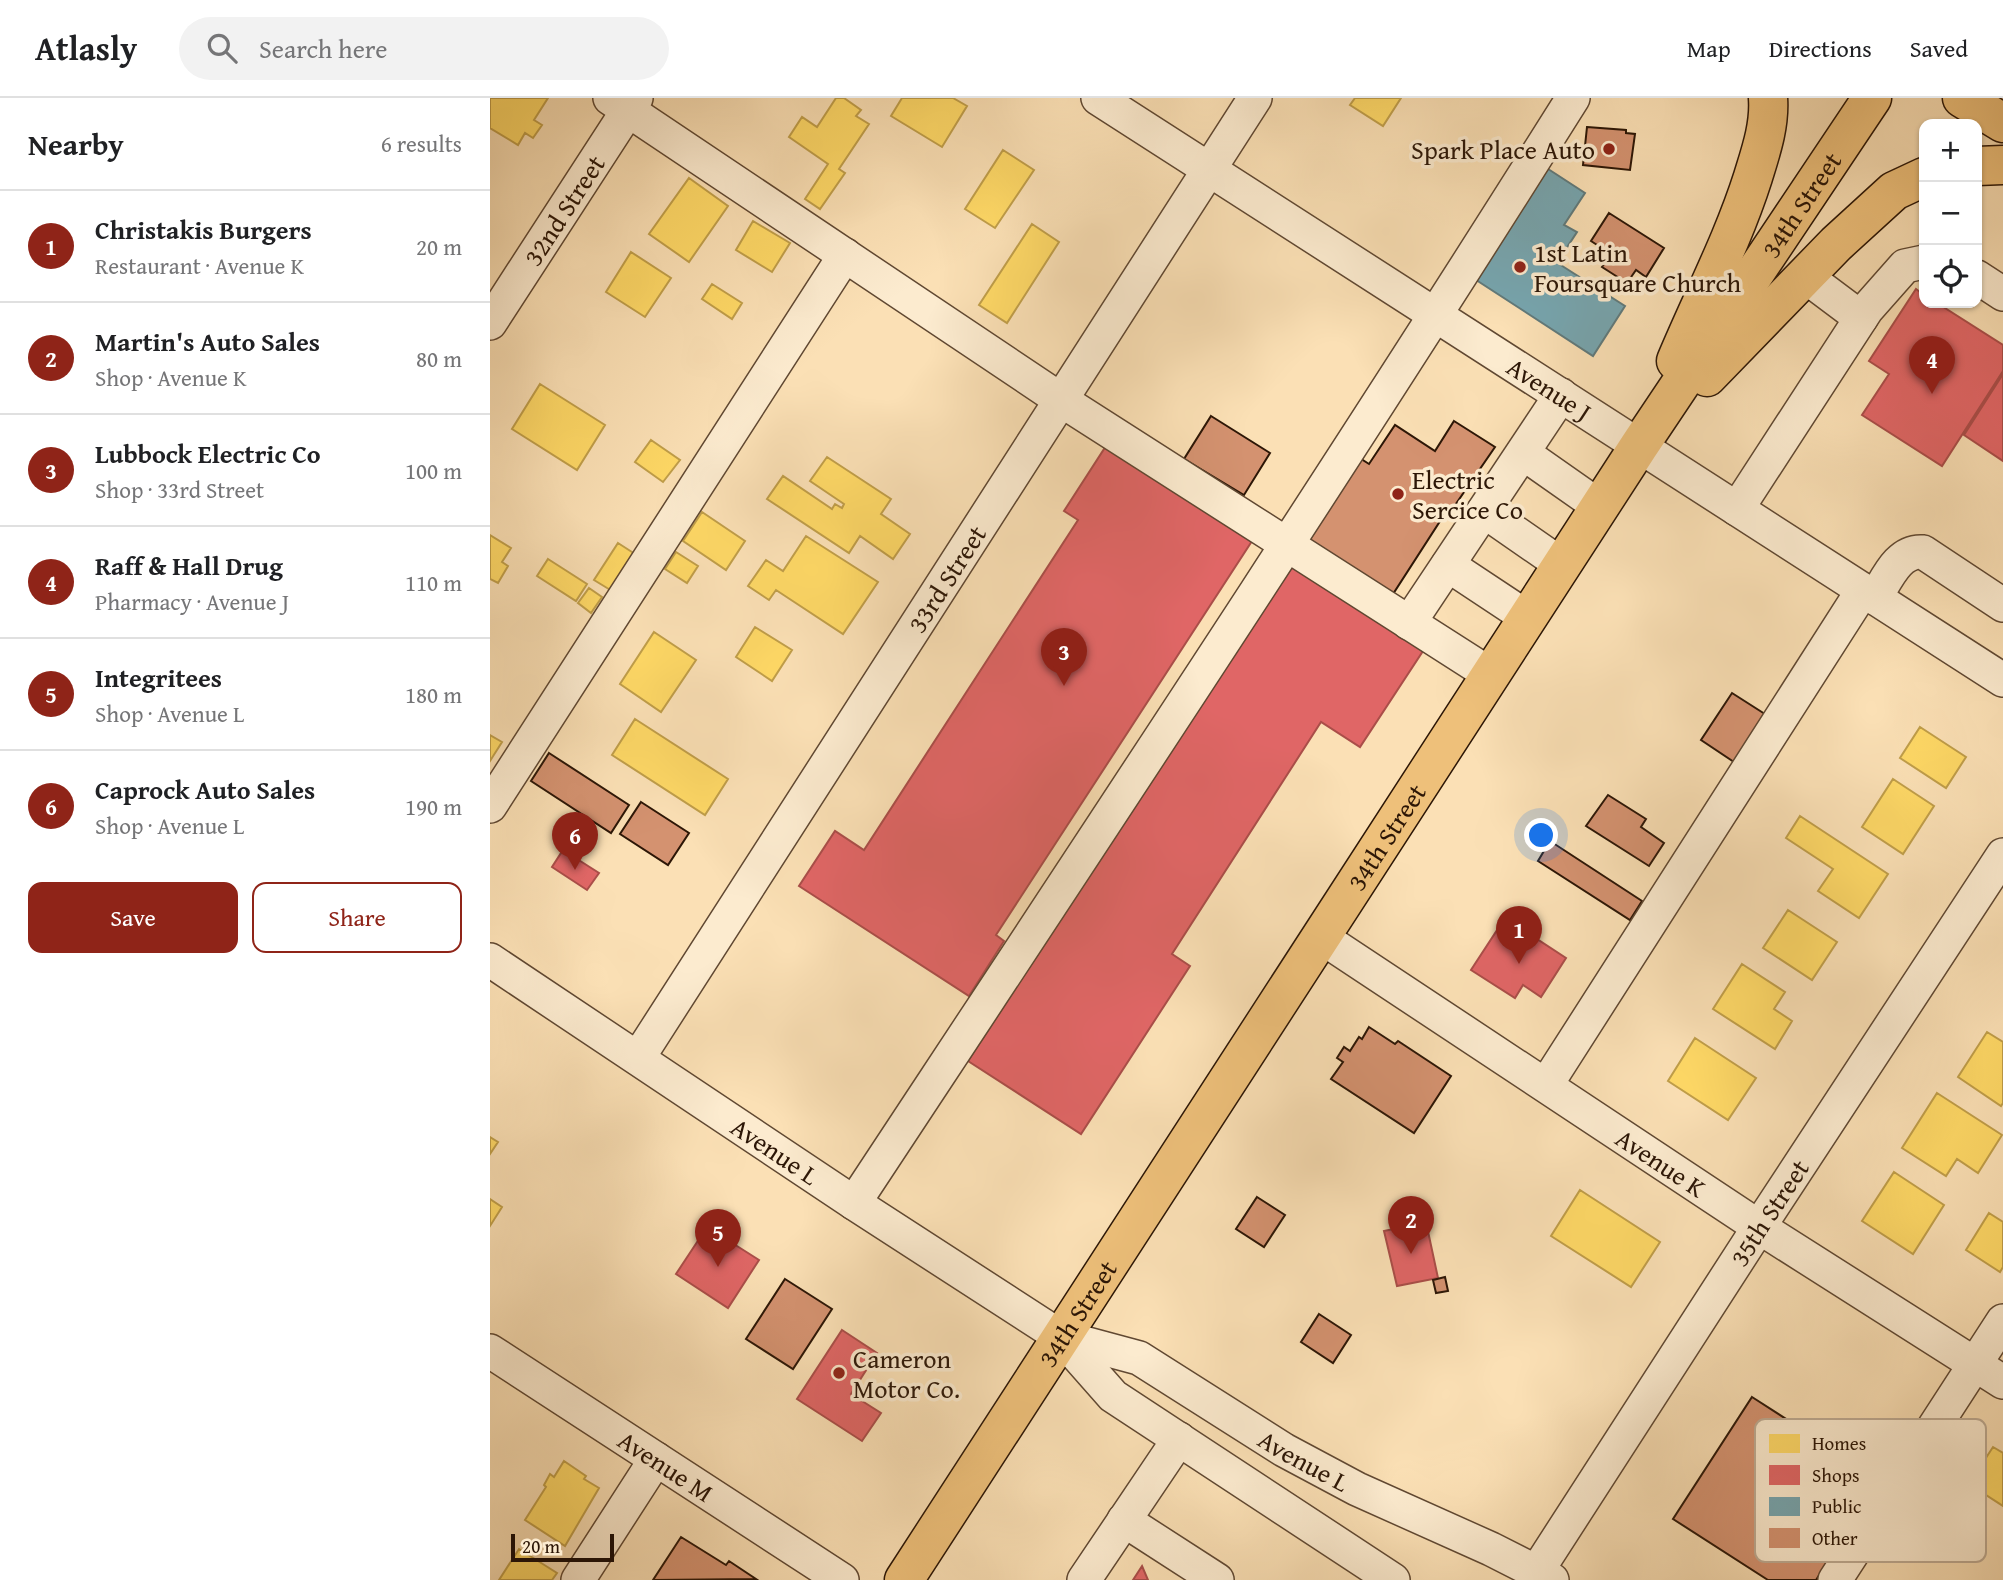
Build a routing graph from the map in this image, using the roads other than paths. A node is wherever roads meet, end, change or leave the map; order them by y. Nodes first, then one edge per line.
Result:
1 (1098, 98) edge
2 (1255, 98) edge
3 (1573, 98) edge
4 (1768, 98) edge
5 (1872, 98) edge
6 (1962, 98) edge
7 (625, 102) edge
8 (2003, 123) edge
9 (2003, 165) edge
10 (1982, 166) edge
11 (1209, 169) junction
12 (1919, 179) edge
13 (845, 255) junction
14 (1919, 263) edge
15 (1805, 276) junction
16 (1982, 280) edge
17 (2003, 294) edge
18 (1436, 315) junction
19 (1861, 318) junction
20 (490, 323) edge
21 (1561, 395) junction
22 (1061, 400) junction
23 (1639, 446) junction
24 (1523, 453) junction
25 (1600, 507) junction
26 (1737, 509) junction
27 (1484, 511) junction
28 (1287, 545) junction
29 (1448, 565) junction
30 (1562, 565) junction
31 (1869, 594) junction
32 (2003, 605) edge
33 (1528, 618) junction
34 (1409, 623) junction
35 (1491, 675) junction
36 (2003, 680) edge
37 (490, 806) edge
38 (2003, 855) edge
39 (1321, 937) junction
40 (490, 960) edge
41 (638, 1058) junction
42 (1546, 1085) junction
43 (854, 1203) junction
44 (1759, 1227) junction
45 (2003, 1321) edge
46 (1061, 1337) junction
47 (490, 1351) edge
48 (1974, 1364) junction
49 (2003, 1382) edge
50 (1939, 1419) edge
51 (1179, 1440) junction
52 (656, 1459) junction
53 (1124, 1520) junction
54 (1847, 1562) edge
55 (1544, 1576) edge
56 (578, 1580) edge
57 (842, 1580) edge
58 (904, 1580) edge
59 (1084, 1580) edge
60 (1217, 1580) edge
61 (1393, 1580) edge
62 (1835, 1580) edge

1 - 11 street, Avenue J
2 - 11 street, 33rd Street
3 - 18 street
4 - 23 main road
5 - 23 main road, 34th Street
6 - 8 main road
7 - 13 street
7 - 20 street, 32nd Street
9 - 10 main road
11 - 18 street, Avenue J
11 - 22 street, 33rd Street
12 - 15 main road
13 - 22 street
13 - 37 street
14 - 19 street
15 - 19 street
15 - 23 main road
16 - 17 street
18 - 21 street, Avenue J
18 - 28 street
19 - 26 street
21 - 23 street, Avenue J
21 - 24 street
22 - 28 street
22 - 41 street, 33rd Street
23 - 25 main road, 34th Street
23 - 26 street, Avenue J
24 - 25 street
24 - 27 street
25 - 30 main road, 34th Street
26 - 31 street, Avenue J
27 - 29 street
27 - 30 street
28 - 34 street
28 - 43 street
29 - 33 street
29 - 34 street
30 - 33 main road, 34th Street
31 - 32 street
31 - 36 street, Avenue J
31 - 42 street
33 - 35 main road, 34th Street
34 - 35 street
35 - 39 main road, 34th Street
38 - 44 street, 35th Street
39 - 42 street, Avenue K
39 - 46 main road, 34th Street
40 - 41 street, Avenue L
41 - 43 street, Avenue L
42 - 44 street, Avenue K
43 - 46 street, Avenue L
44 - 48 street, Avenue K
44 - 55 street, 35th Street
45 - 48 street
46 - 51 street, Avenue L
46 - 55 street, Avenue L
46 - 58 main road, 34th Street
47 - 52 street, Avenue M
48 - 49 street, Avenue K
48 - 50 street
51 - 53 street
51 - 61 street, Avenue L
52 - 56 street
52 - 57 street, Avenue M
53 - 59 street
53 - 60 street
54 - 62 street

